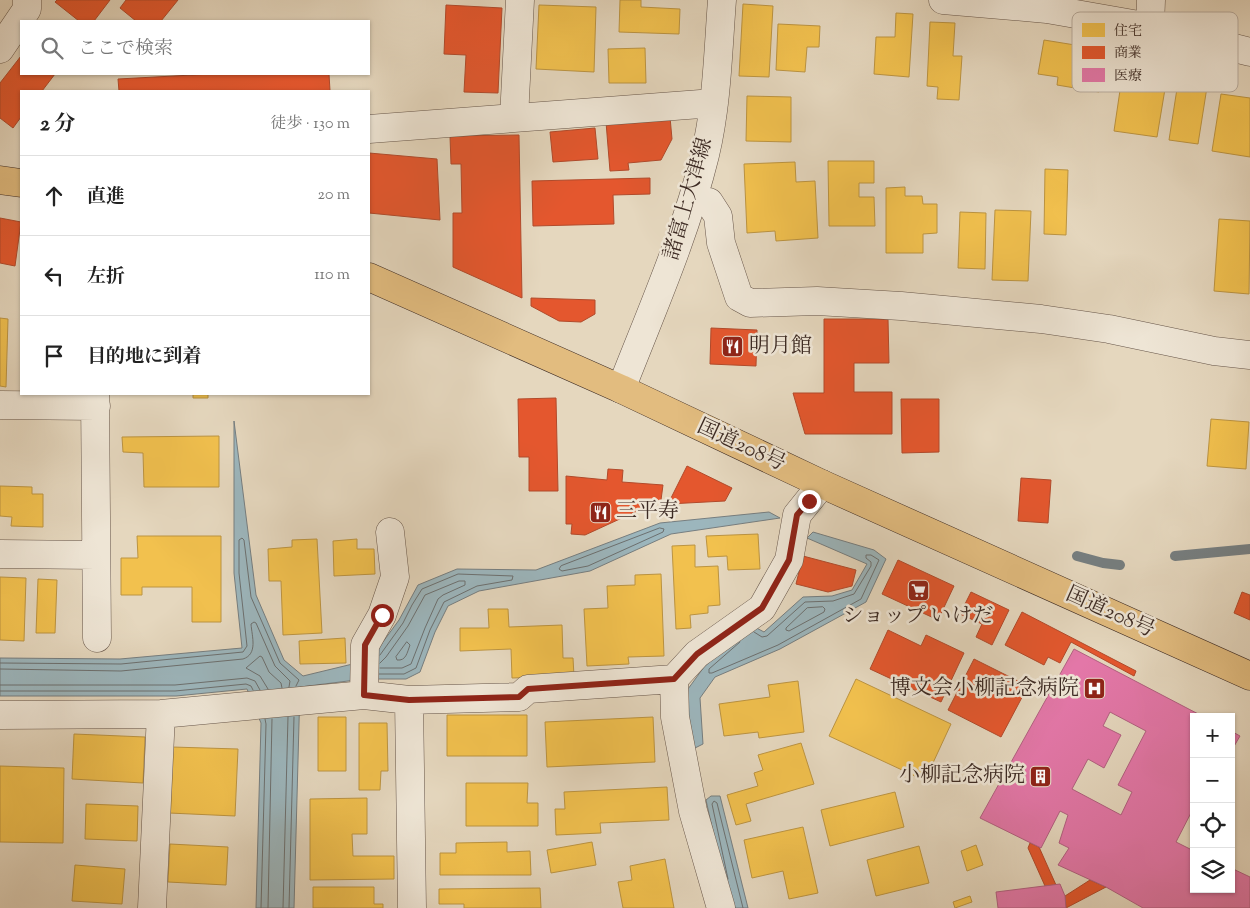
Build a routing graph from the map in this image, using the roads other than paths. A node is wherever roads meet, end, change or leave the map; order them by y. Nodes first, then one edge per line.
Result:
1 (27, 0) edge
2 (520, 0) edge
3 (722, 0) edge
4 (944, 0) edge
5 (1072, 13) edge
6 (0, 48) edge
7 (714, 102) junction
8 (514, 118) junction
9 (370, 129) edge
10 (20, 171) edge
11 (0, 179) edge
12 (20, 183) edge
13 (693, 198) junction
14 (370, 277) edge
15 (1250, 355) edge
16 (621, 389) junction
17 (95, 400) edge
18 (0, 405) edge
19 (822, 484) junction
20 (390, 532) dead end
21 (0, 554) edge
22 (96, 555) junction
23 (97, 638) dead end
24 (1250, 676) edge
25 (674, 679) junction
26 (364, 695) junction
27 (409, 700) junction
28 (161, 714) junction
29 (0, 716) edge
30 (152, 908) edge
31 (412, 908) edge
32 (721, 908) edge

1 - 6 street
2 - 8 street
3 - 7 street, 諸富上大津線
4 - 5 street
7 - 8 street
7 - 13 street, 諸富上大津線
8 - 9 street
10 - 11 street
11 - 12 highway
13 - 15 street
13 - 16 street, 諸富上大津線
14 - 16 highway, 国道208号
16 - 19 highway, 国道208号
17 - 18 street
17 - 22 street
19 - 24 highway, 国道208号
19 - 25 street
20 - 26 street
21 - 22 street
22 - 23 street
25 - 27 street
25 - 32 street
26 - 27 street
26 - 28 street
27 - 31 street
28 - 29 street
28 - 30 street

